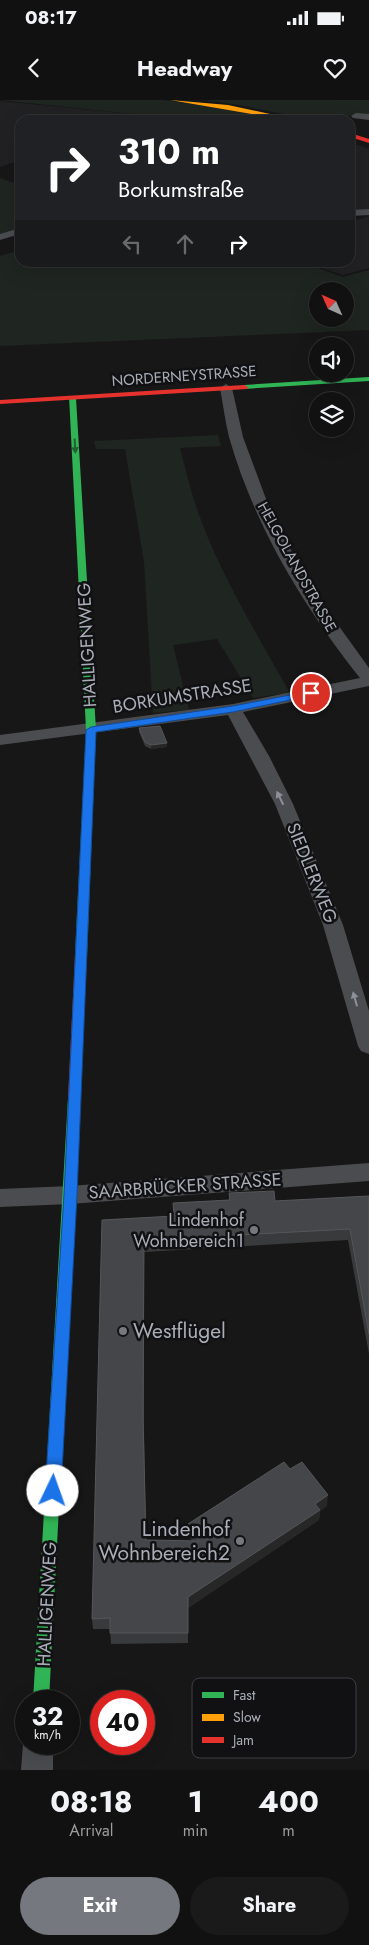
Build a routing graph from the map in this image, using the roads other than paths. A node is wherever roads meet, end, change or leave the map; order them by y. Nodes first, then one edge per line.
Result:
1 (173, 100) edge
2 (269, 115) edge
3 (356, 116) dead end
4 (369, 116) edge
5 (355, 137) edge
6 (369, 141) edge
7 (369, 212) edge
8 (355, 213) edge
9 (15, 232) edge
10 (0, 237) edge
11 (369, 379) edge
12 (226, 388) junction
13 (72, 398) junction
14 (0, 402) edge
15 (369, 680) edge
16 (233, 709) junction
17 (91, 730) junction
18 (0, 740) edge
19 (369, 1046) edge
20 (369, 1172) edge
21 (70, 1195) junction
22 (0, 1198) edge
23 (42, 1690) edge
24 (38, 1755) edge
25 (37, 1770) edge

1 - 2 street
3 - 4 street
5 - 6 street
7 - 8 street
9 - 10 street
11 - 12 street, NORDERNEYSTRASSE
12 - 13 street, NORDERNEYSTRASSE
12 - 15 street, HELGOLANDSTRASSE
13 - 14 street, NORDERNEYSTRASSE
13 -> 17 street, HALLIGENWEG
15 - 16 street, BORKUMSTRASSE
16 - 17 street, BORKUMSTRASSE
19 -> 16 street, SIEDLERWEG
17 - 18 street, BORKUMSTRASSE
17 - 21 street, HALLIGENWEG
20 - 21 street, SAARBRÜCKER STRASSE
21 - 22 street, SAARBRÜCKER STRASSE
21 - 23 street, HALLIGENWEG
24 - 25 street

